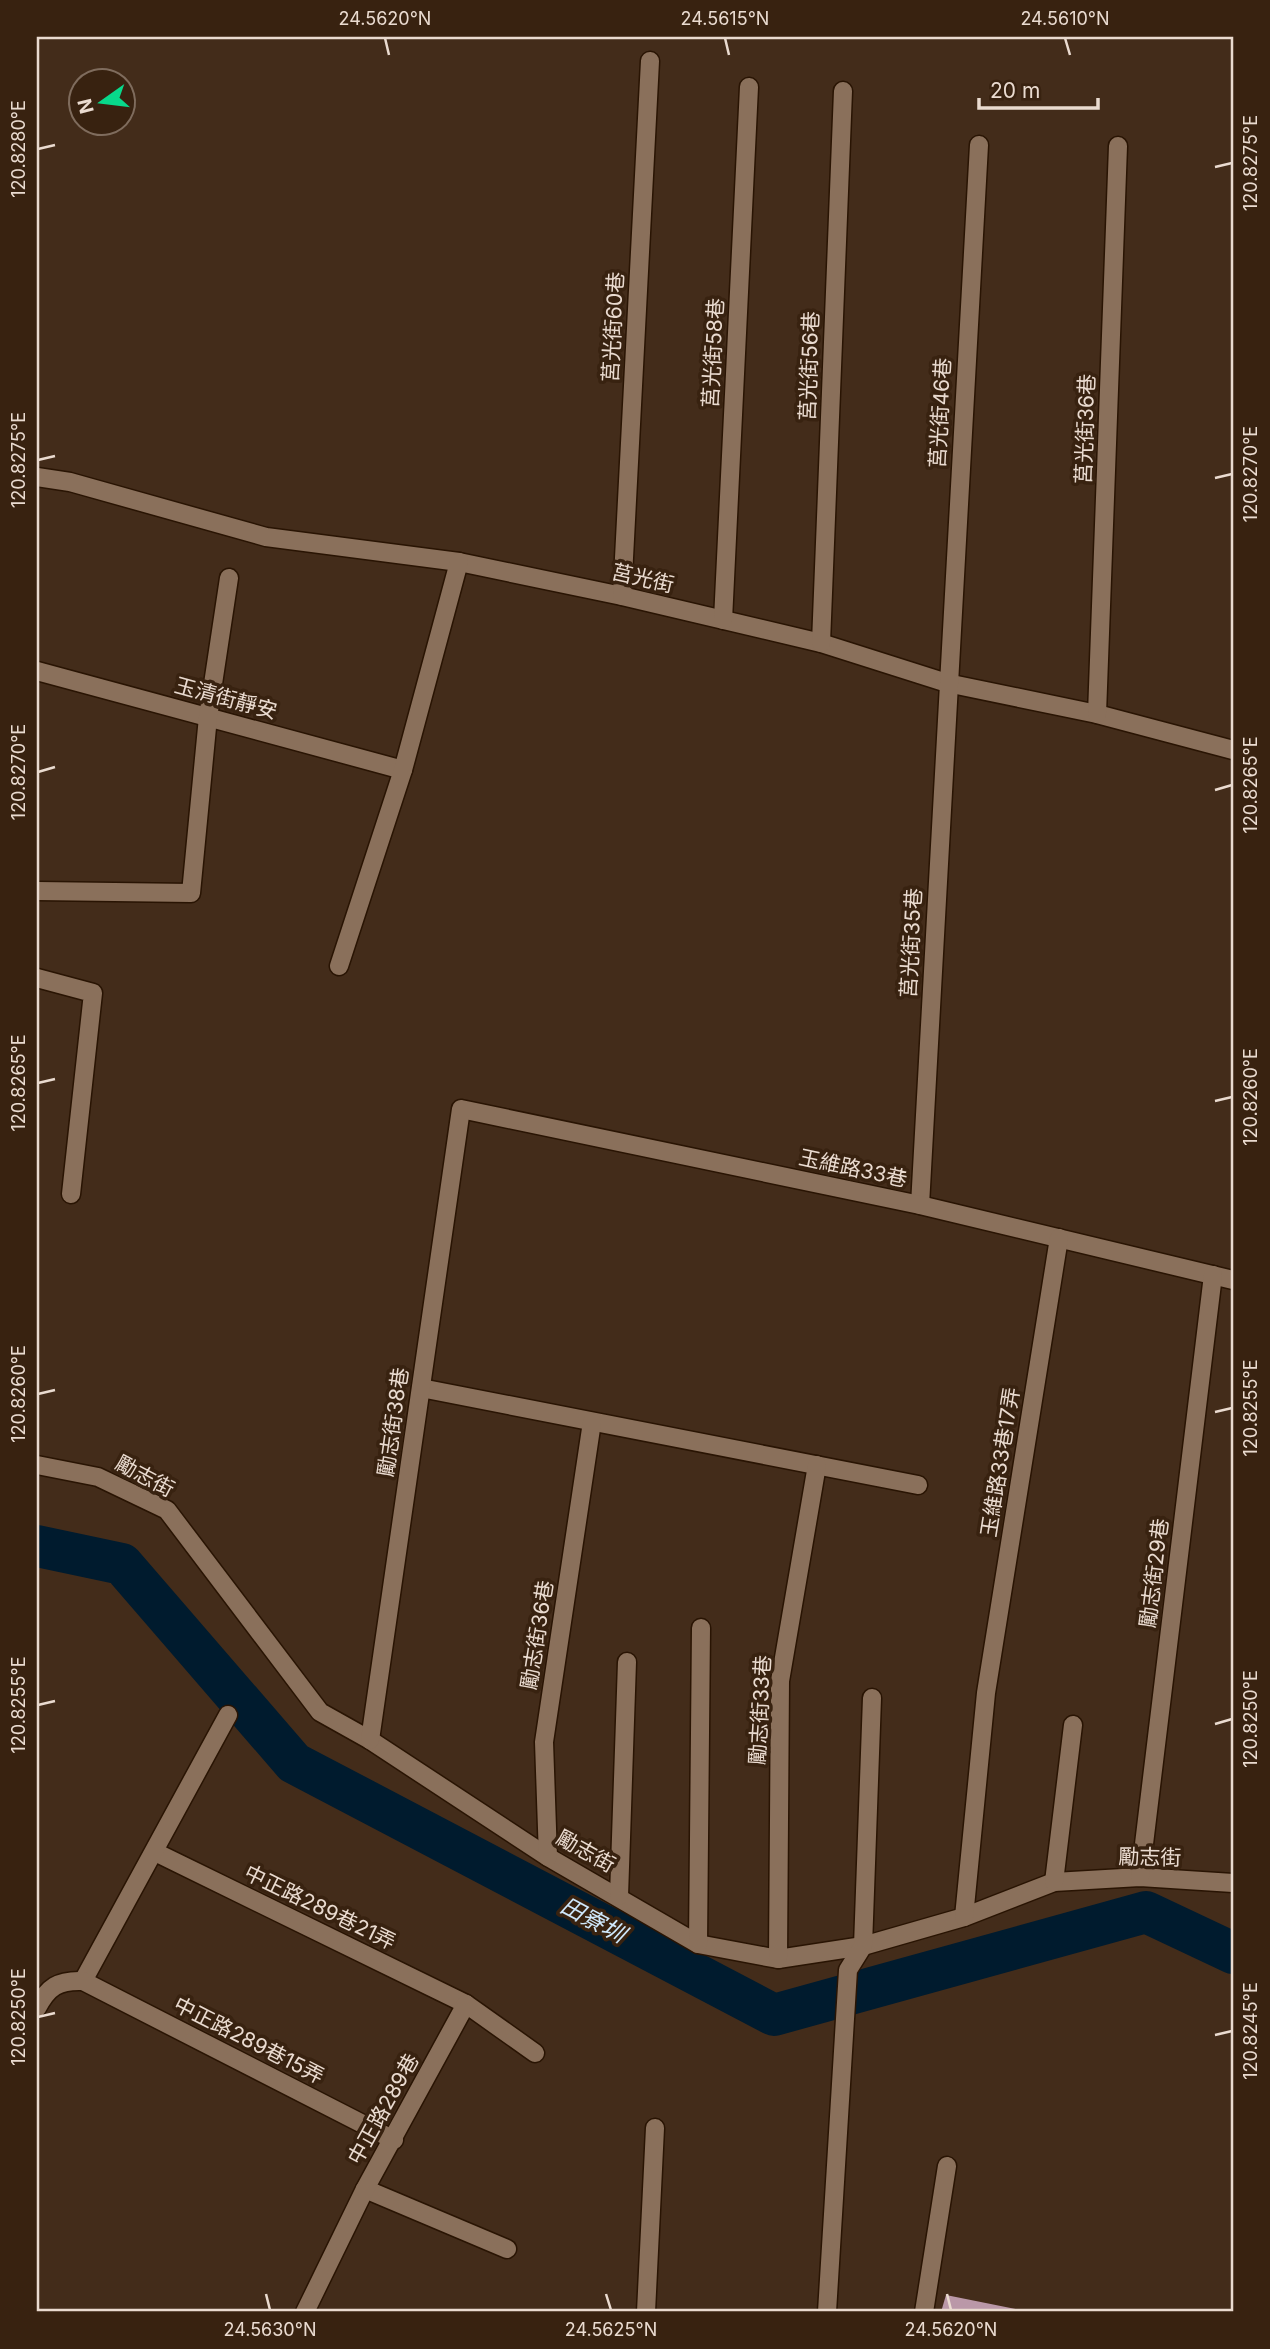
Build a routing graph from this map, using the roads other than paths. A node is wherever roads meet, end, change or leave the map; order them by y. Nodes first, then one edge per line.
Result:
1 (650, 61) dead end
2 (749, 88) dead end
3 (844, 91) dead end
4 (979, 145) dead end
5 (1118, 146) dead end
6 (37, 477) edge
7 (459, 562) junction
8 (229, 578) dead end
9 (622, 596) junction
10 (723, 620) junction
11 (821, 643) junction
12 (37, 671) edge
13 (947, 682) junction
14 (1097, 714) junction
15 (208, 717) junction
16 (1233, 750) edge
17 (403, 770) junction
18 (37, 891) edge
19 (339, 966) dead end
20 (37, 978) edge
21 (461, 1110) joint
22 (71, 1194) dead end
23 (920, 1205) junction
24 (1059, 1238) junction
25 (1213, 1275) junction
26 (1233, 1280) edge
27 (421, 1388) junction
28 (592, 1422) junction
29 (37, 1465) edge
30 (817, 1465) junction
31 (918, 1485) dead end
32 (701, 1628) dead end
33 (626, 1662) dead end
34 (872, 1698) dead end
35 (228, 1716) dead end
36 (1073, 1725) dead end
37 (370, 1740) junction
38 (155, 1852) junction
39 (548, 1857) junction
40 (1140, 1877) junction
41 (1054, 1882) junction
42 (1233, 1883) edge
43 (619, 1896) junction
44 (964, 1917) junction
45 (698, 1944) junction
46 (863, 1946) junction
47 (778, 1959) junction
48 (83, 1981) junction
49 (466, 2004) junction
50 (37, 2008) edge
51 (535, 2053) dead end
52 (655, 2128) dead end
53 (394, 2140) junction
54 (947, 2166) dead end
55 (365, 2189) junction
56 (507, 2249) dead end
57 (305, 2312) edge
58 (646, 2312) edge
59 (827, 2312) edge
60 (924, 2312) edge

1 - 9 street, 莒光街60巷
2 - 10 street, 莒光街58巷
3 - 11 street, 莒光街56巷
4 - 13 street, 莒光街46巷
5 - 14 street, 莒光街36巷
6 - 7 street, 莒光街
7 - 9 street, 莒光街
7 - 17 street
8 - 15 street
9 - 10 street, 莒光街
10 - 11 street, 莒光街
11 - 13 street, 莒光街
12 - 15 street, 玉清街靜安
13 - 14 street, 莒光街
13 - 23 street, 莒光街35巷
14 - 16 street, 莒光街
15 - 17 street, 玉清街靜安
15 - 18 street
17 - 19 street
20 - 22 street
21 - 23 street, 玉維路33巷
21 - 27 street, 勵志街38巷
23 - 24 street, 玉維路33巷
24 - 25 street, 玉維路33巷
24 - 44 street, 玉維路33巷17弄
25 - 26 street, 玉維路33巷
25 - 40 street, 勵志街29巷
27 - 28 street
27 - 37 street, 勵志街38巷
28 - 30 street
28 - 39 street, 勵志街36巷
29 - 37 street, 勵志街
30 - 31 street
30 - 47 street, 勵志街33巷
32 - 45 street
33 - 43 street
34 - 46 street
35 - 38 street
36 - 41 street
37 - 39 street, 勵志街
38 - 48 street
38 - 49 street, 中正路289巷21弄
39 - 43 street, 勵志街
40 - 41 street, 勵志街
40 - 42 street, 勵志街
41 - 44 street, 勵志街
43 - 45 street, 勵志街
44 - 46 street, 勵志街
45 - 47 street, 勵志街
46 - 47 street, 勵志街
46 - 59 street
48 - 50 street
48 - 53 street, 中正路289巷15弄
49 - 51 street
49 - 53 street, 中正路289巷
52 - 58 street
53 - 55 street, 中正路289巷
54 - 60 street
55 - 56 street
55 - 57 street, 中正路289巷

